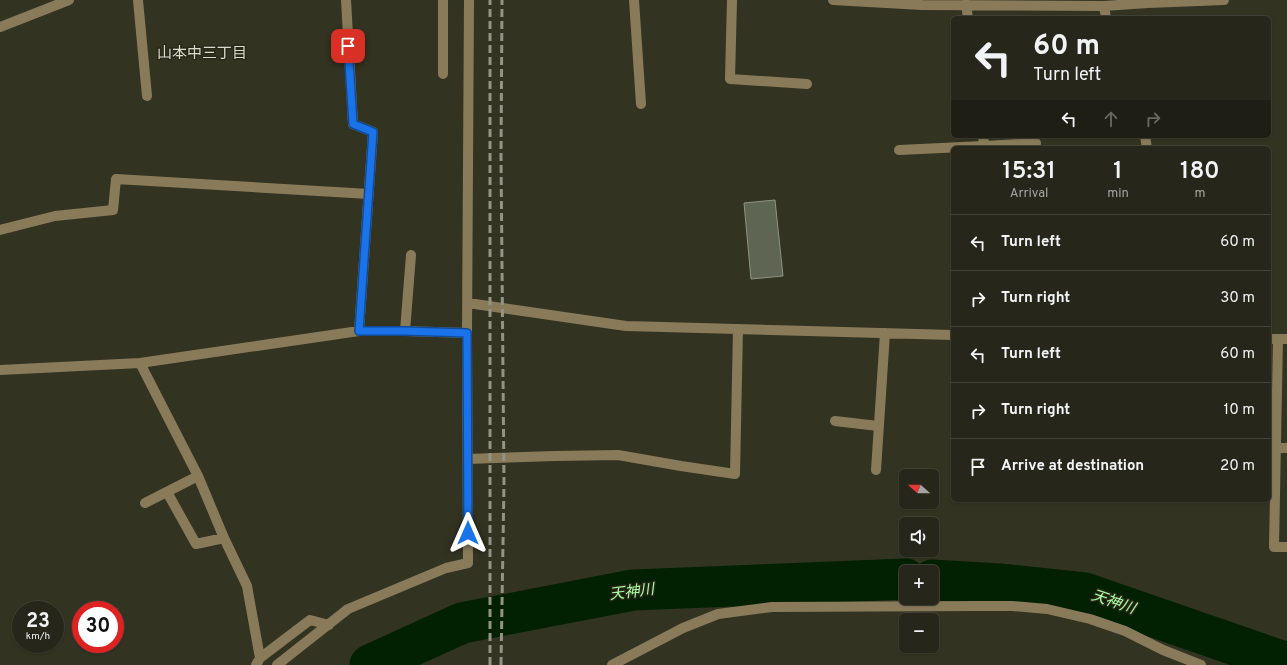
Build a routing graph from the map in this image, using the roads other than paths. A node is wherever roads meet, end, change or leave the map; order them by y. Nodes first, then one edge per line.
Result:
1 (69, 0) edge
2 (138, 0) edge
3 (346, 0) edge
4 (443, 0) edge
5 (469, 0) edge
6 (634, 0) edge
7 (732, 0) edge
8 (833, 0) edge
9 (1214, 0) edge
10 (1224, 0) edge
11 (1148, 1) edge
12 (945, 2) edge
13 (966, 4) junction
14 (1104, 6) junction
15 (968, 16) edge
16 (1106, 16) edge
17 (0, 27) edge
18 (443, 74) dead end
19 (807, 84) dead end
20 (147, 96) dead end
21 (641, 104) dead end
22 (983, 141) edge
23 (1036, 143) dead end
24 (899, 150) dead end
25 (369, 194) junction
26 (0, 230) edge
27 (411, 255) dead end
28 (468, 303) junction
29 (738, 330) junction
30 (359, 331) junction
31 (405, 331) junction
32 (467, 333) junction
33 (884, 333) junction
34 (951, 335) edge
35 (1278, 339) edge
36 (140, 363) junction
37 (0, 370) edge
38 (835, 421) dead end
39 (878, 426) junction
40 (1272, 448) edge
41 (1287, 448) edge
42 (468, 460) junction
43 (876, 470) dead end
44 (198, 476) junction
45 (166, 492) junction
46 (145, 503) dead end
47 (224, 538) junction
48 (1287, 547) edge
49 (328, 625) junction
50 (258, 661) edge
51 (277, 665) edge
52 (612, 665) edge
53 (1201, 665) edge

1 - 17 street
2 - 20 street
3 - 25 street
4 - 18 street
5 - 28 street
6 - 21 street
7 - 19 street
8 - 12 street
9 - 10 street
9 - 11 street
11 - 14 street
12 - 13 street
13 - 14 street
13 - 15 street
14 - 16 street
22 - 23 street
22 - 24 street
25 - 26 street
25 - 30 street
27 - 31 street
28 - 29 street
28 - 32 street
29 - 33 street
29 - 42 street
30 - 31 street
30 - 36 street
31 - 32 street
32 - 42 street
33 - 34 street
33 - 39 street
35 - 40 street
36 - 37 street
36 - 44 street
38 - 39 street
39 - 43 street
40 - 41 street
40 - 48 street
42 - 49 street
44 - 45 street
44 - 47 street
45 - 46 street
45 - 47 street
47 - 50 street
49 - 50 street
49 - 51 street
52 - 53 street

